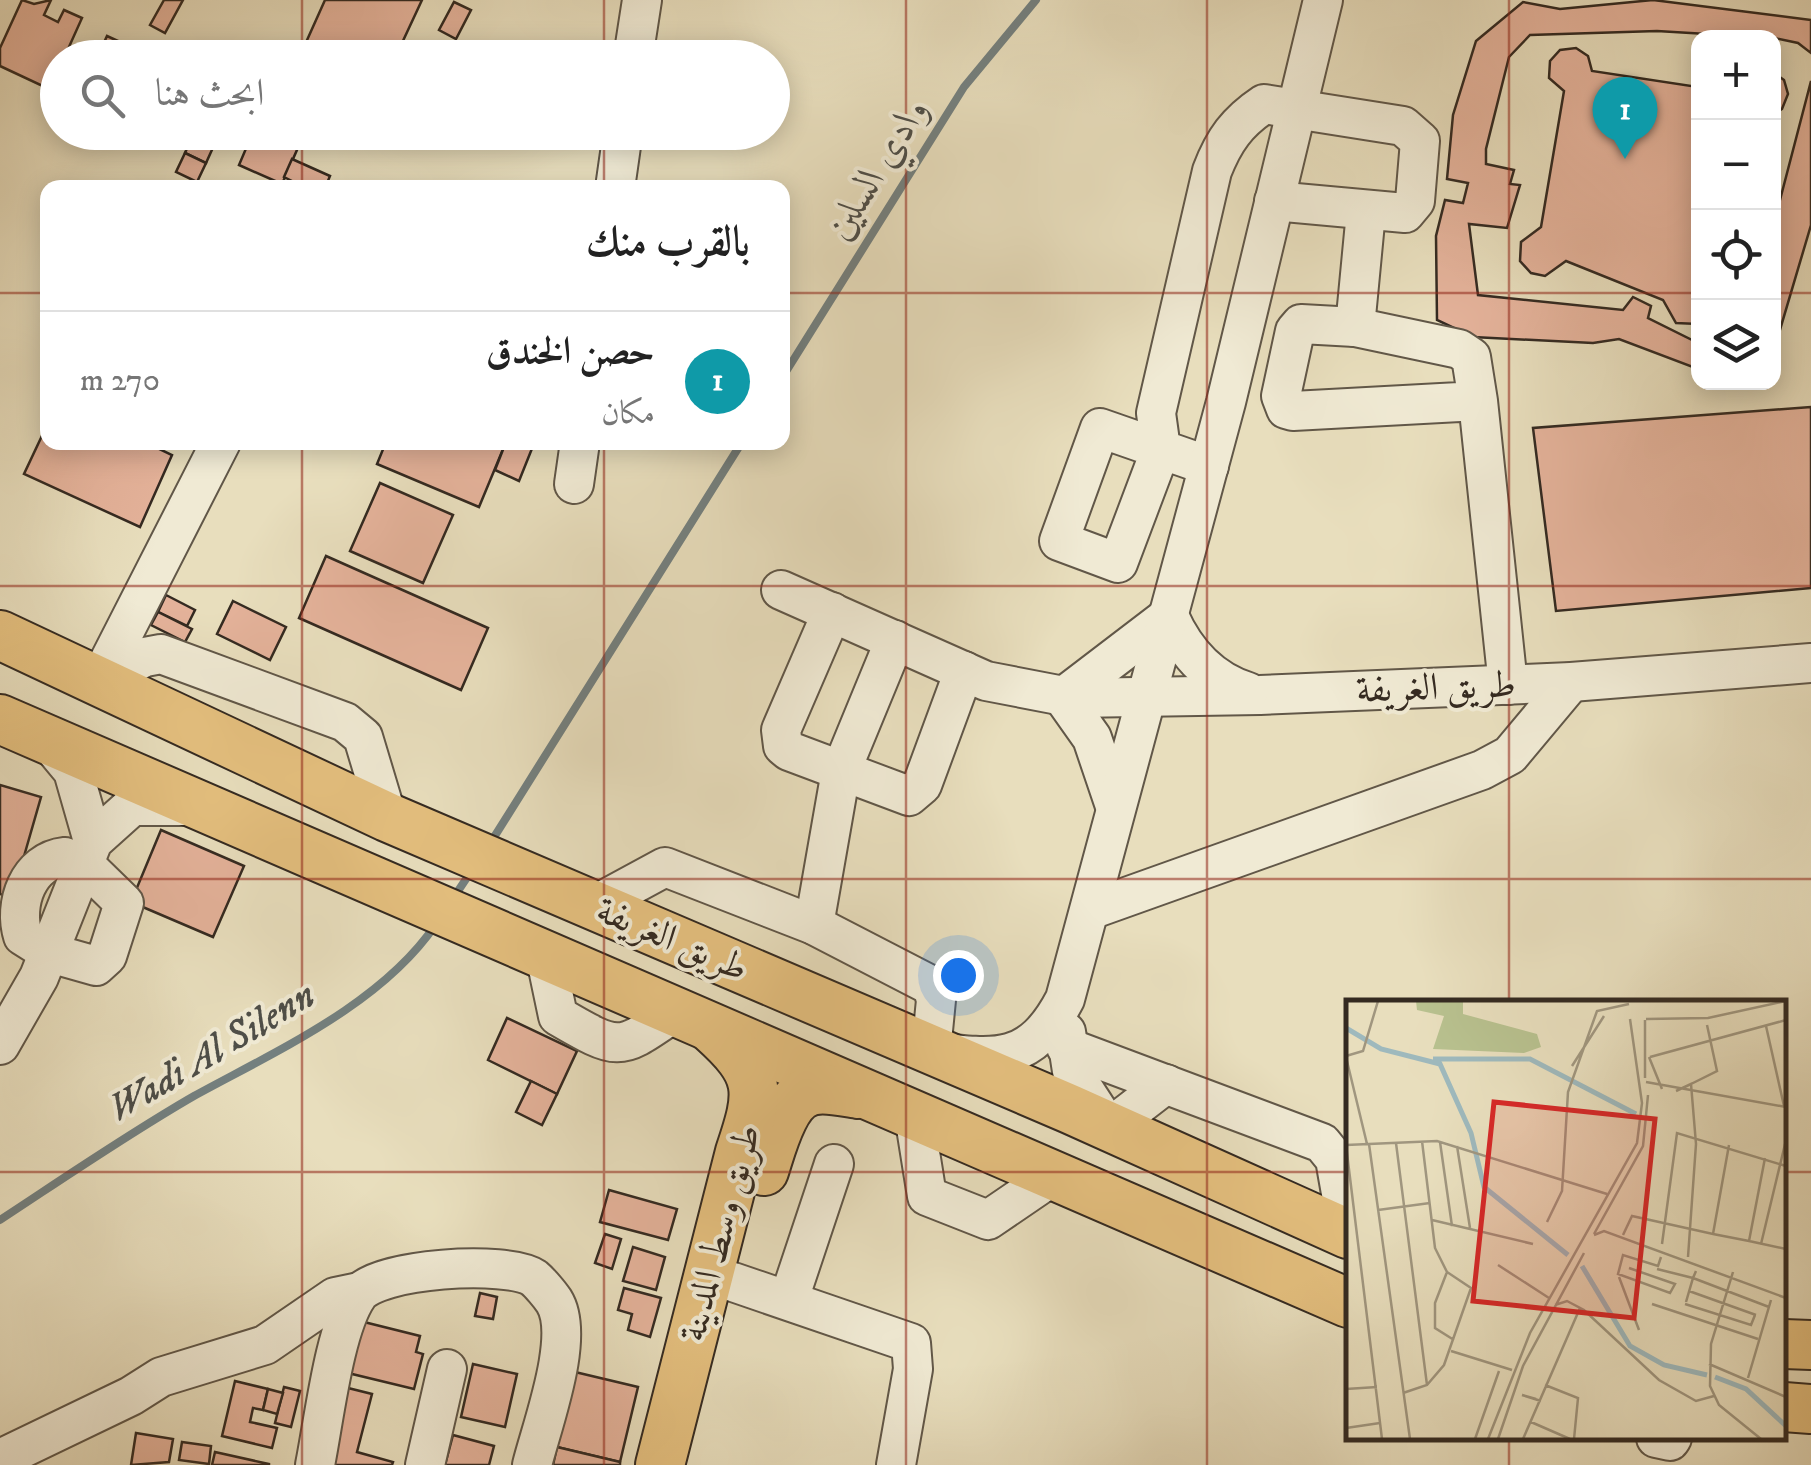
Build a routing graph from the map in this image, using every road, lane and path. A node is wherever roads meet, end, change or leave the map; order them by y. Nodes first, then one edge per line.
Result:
1 (642, 0) edge
2 (1323, 0) edge
3 (636, 40) edge
4 (1297, 108) junction
5 (620, 150) edge
6 (616, 180) edge
7 (1274, 201) junction
8 (1366, 212) junction
9 (1355, 327) junction
10 (1478, 401) junction
11 (1161, 449) junction
12 (218, 450) edge
13 (579, 450) edge
14 (1209, 466) junction
15 (574, 484) dead end
16 (1078, 488) junction
17 (1138, 512) junction
18 (1190, 534) junction
19 (781, 590) dead end
20 (832, 612) junction
21 (1168, 616) junction
22 (0, 635) edge
23 (895, 640) junction
24 (1811, 663) edge
25 (964, 672) junction
26 (99, 680) junction
27 (1571, 682) junction
28 (1508, 685) junction
29 (1147, 695) junction
30 (1203, 696) junction
31 (1260, 696) junction
32 (1063, 697) junction
33 (17, 730) edge
34 (1132, 754) junction
35 (842, 772) junction
36 (200, 807) junction
37 (1116, 809) junction
38 (386, 817) junction
39 (89, 852) junction
40 (593, 906) junction
41 (1090, 910) junction
42 (814, 925) junction
43 (0, 945) edge
44 (47, 959) junction
45 (1066, 999) junction
46 (690, 1015) junction
47 (0, 1045) edge
48 (1066, 1047) junction
49 (931, 1051) junction
50 (1166, 1084) junction
51 (868, 1095) junction
52 (914, 1114) junction
53 (1108, 1128) junction
54 (834, 1164) dead end
55 (1054, 1176) junction
56 (1346, 1221) edge
57 (1346, 1232) edge
58 (732, 1282) junction
59 (359, 1292) junction
60 (789, 1299) junction
61 (1346, 1302) edge
62 (447, 1369) dead end
63 (1786, 1407) edge
64 (1811, 1409) edge
65 (0, 1459) edge
66 (315, 1465) edge
67 (424, 1465) edge
68 (532, 1465) edge
69 (660, 1465) edge
70 (691, 1465) edge
71 (896, 1465) edge

1 - 3 street
2 - 4 street
4 - 7 street
4 - 8 street
4 - 11 street
5 - 6 street
7 - 8 street
7 - 14 street
8 - 9 street
9 - 10 street
9 - 10 street
10 - 28 street
11 - 14 street
11 - 16 street
11 - 17 street
12 - 26 street
13 - 15 street
14 - 18 street
16 - 17 street
16 - 17 street
17 - 18 street
18 - 21 street
19 - 20 street, طريق الغريفة
20 - 23 street, طريق الغريفة
20 - 35 street
21 - 29 street
21 - 31 street
21 - 32 street
22 - 26 main road, طريق الغريفة
23 - 25 street, طريق الغريفة
23 - 35 street
24 - 27 street, طريق الغريفة
25 - 32 street, طريق الغريفة
25 - 35 street
26 - 38 main road, طريق الغريفة
26 - 38 street
27 - 28 street, طريق الغريفة
27 - 41 street
28 - 31 street, طريق الغريفة
29 - 30 street, طريق الغريفة
29 - 32 street, طريق الغريفة
29 - 34 street
30 - 31 street, طريق الغريفة
30 - 34 street
32 - 37 street
33 - 36 main road, طريق الغريفة
33 - 39 street
34 - 37 street
35 - 42 street
36 - 39 street
36 - 46 main road, طريق الغريفة
37 - 41 street
38 - 40 main road, طريق الغريفة
39 - 44 street
39 - 44 street
40 - 42 street
40 - 49 main road, طريق الغريفة
41 - 45 street
42 - 49 street
43 - 44 street
44 - 47 street
45 - 48 street
45 - 49 street
46 - 51 main road, طريق الغريفة
46 - 69 main road, طريق وسط المدينة
48 - 50 street
48 - 53 street
49 - 53 main road, طريق الغريفة
50 - 53 street
50 - 56 street
51 - 52 main road, طريق الغريفة
51 - 58 main road, طريق وسط المدينة
52 - 55 main road, طريق الغريفة
52 - 55 street
53 - 57 main road, طريق الغريفة
54 - 60 street
55 - 61 main road, طريق الغريفة
58 - 60 street
58 - 70 main road, طريق وسط المدينة
59 - 65 street
59 - 66 street
59 - 68 street
60 - 71 street
62 - 67 street
63 - 64 main road

